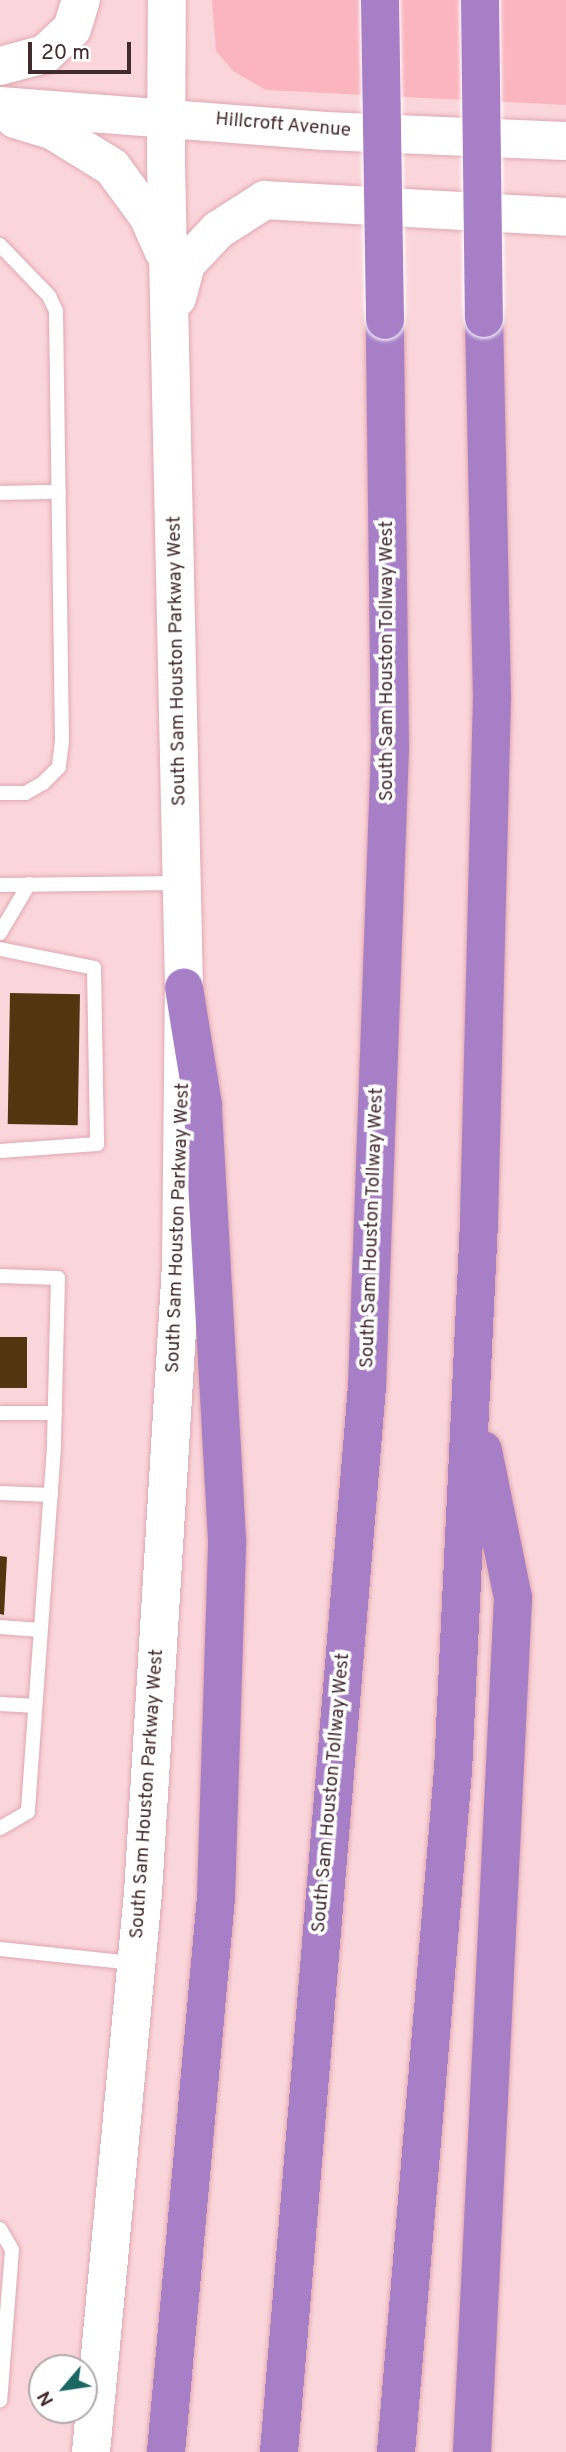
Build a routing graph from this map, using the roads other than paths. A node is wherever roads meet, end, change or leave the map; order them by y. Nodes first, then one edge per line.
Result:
1 (81, 0) edge
2 (167, 0) edge
3 (380, 0) edge
4 (480, 0) edge
5 (0, 66) edge
6 (0, 106) edge
7 (0, 114) edge
8 (169, 117) junction
9 (566, 141) edge
10 (566, 217) edge
11 (0, 245) edge
12 (170, 266) junction
13 (171, 320) junction
14 (59, 492) junction
15 (0, 493) edge
16 (0, 793) edge
17 (182, 883) junction
18 (29, 884) junction
19 (0, 885) edge
20 (0, 933) edge
21 (0, 949) edge
22 (184, 988) junction
23 (0, 1151) edge
24 (0, 1276) edge
25 (471, 1393) junction
26 (0, 1413) edge
27 (55, 1413) junction
28 (0, 1493) edge
29 (51, 1495) junction
30 (0, 1627) edge
31 (40, 1630) junction
32 (0, 1704) edge
33 (33, 1706) junction
34 (0, 1828) edge
35 (0, 1949) edge
36 (136, 1964) junction
37 (0, 2229) edge
38 (0, 2401) edge
39 (91, 2452) edge
40 (166, 2452) edge
41 (279, 2452) edge
42 (396, 2452) edge
43 (472, 2452) edge

1 - 5 main road
2 - 8 main road, South Sam Houston Parkway West
3 - 41 highway, South Sam Houston Tollway West, bridge
4 - 25 highway, bridge
6 - 8 main road, Hillcroft Avenue
7 - 12 main road
8 - 9 main road, Hillcroft Avenue
8 - 12 main road, South Sam Houston Parkway West
10 - 13 main road
11 - 14 lane
12 - 13 main road, South Sam Houston Parkway West
13 - 17 main road, South Sam Houston Parkway West
14 - 15 lane
14 - 16 lane
17 - 18 lane
17 - 22 main road, South Sam Houston Parkway West
18 - 19 lane
18 - 20 lane
21 - 23 lane
22 - 36 main road, South Sam Houston Parkway West
22 - 40 highway
24 - 27 lane
25 - 42 highway
25 - 43 highway
26 - 27 lane
27 - 29 lane
28 - 29 lane
29 - 31 lane
30 - 31 lane
31 - 33 lane
32 - 33 lane
33 - 34 lane
35 - 36 lane
36 - 39 main road, South Sam Houston Parkway West
37 - 38 lane

